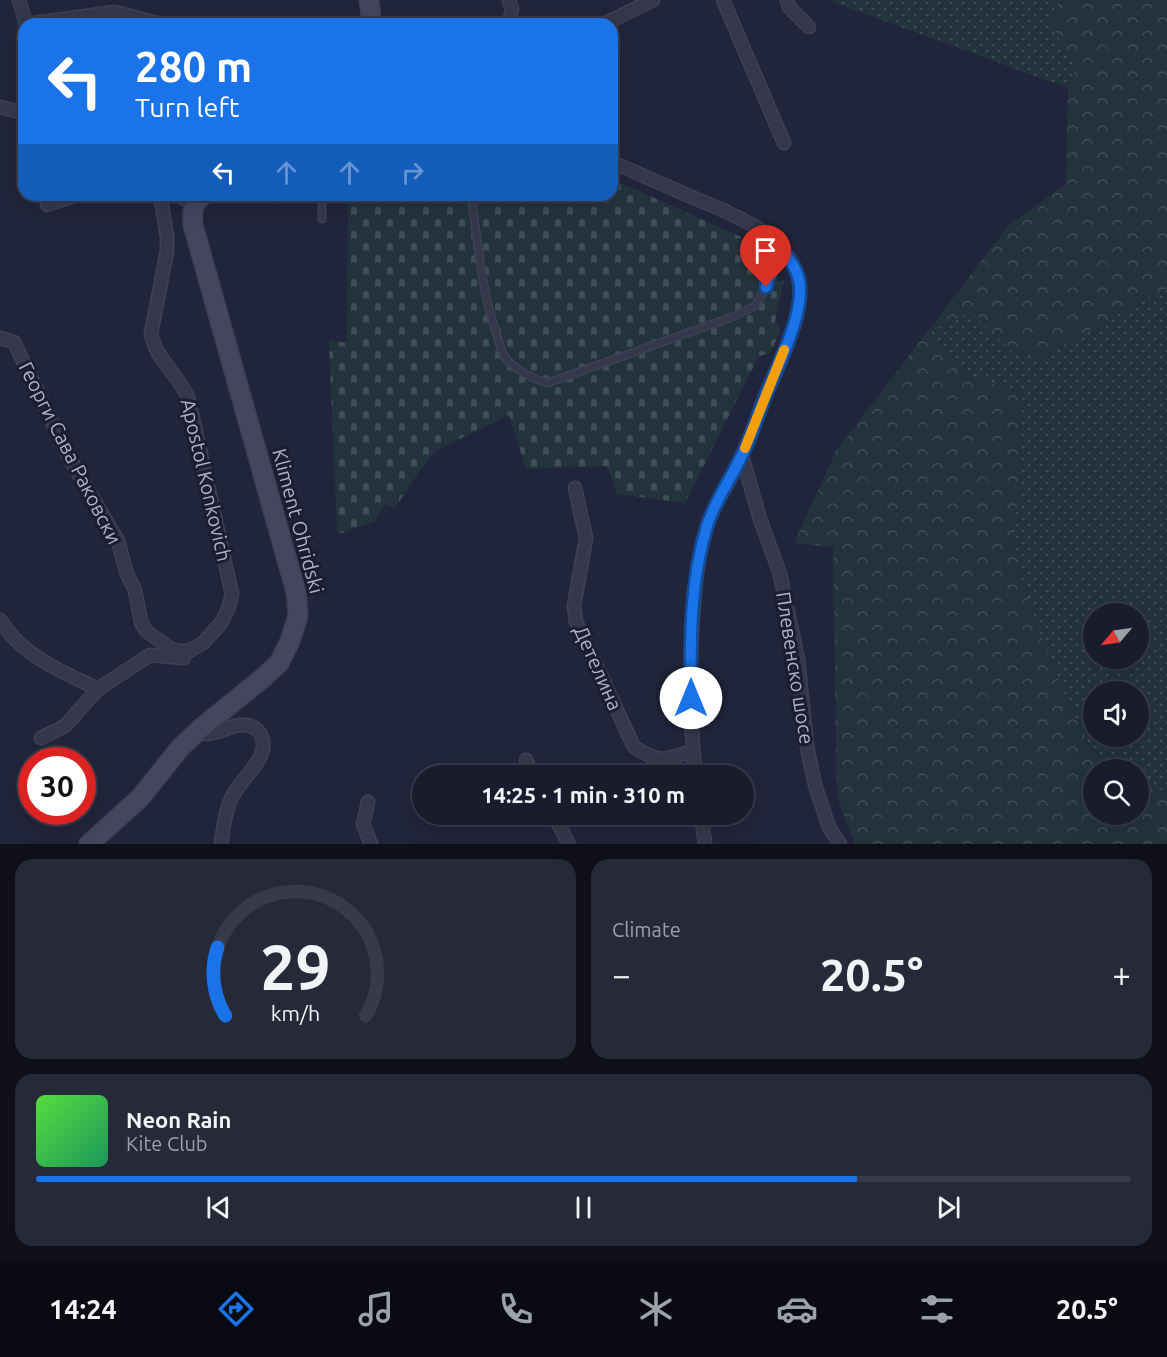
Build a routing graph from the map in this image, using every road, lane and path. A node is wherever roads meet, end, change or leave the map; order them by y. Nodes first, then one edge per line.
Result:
1 (19, 0) edge
2 (369, 0) edge
3 (509, 0) edge
4 (653, 0) edge
5 (723, 0) edge
6 (787, 0) edge
7 (24, 18) edge
8 (70, 18) edge
9 (138, 18) edge
10 (371, 18) edge
11 (510, 18) edge
12 (616, 18) edge
13 (810, 27) dead end
14 (0, 107) edge
15 (18, 112) edge
16 (784, 143) dead end
17 (618, 165) edge
18 (59, 201) edge
19 (161, 201) edge
20 (192, 201) edge
21 (322, 201) edge
22 (472, 201) edge
23 (47, 205) dead end
24 (322, 219) dead end
25 (778, 245) junction
26 (0, 338) edge
27 (742, 456) junction
28 (575, 488) dead end
29 (0, 620) edge
30 (189, 651) junction
31 (98, 689) junction
32 (200, 729) junction
33 (41, 738) dead end
34 (693, 751) junction
35 (526, 760) dead end
36 (528, 765) edge
37 (695, 765) edge
38 (368, 802) dead end
39 (558, 825) edge
40 (702, 825) edge
41 (89, 844) edge
42 (221, 844) edge
43 (371, 844) edge
44 (568, 844) edge
45 (705, 844) edge
46 (840, 844) edge

1 - 7 street
2 - 10 street
3 - 11 street
4 - 12 street
5 - 16 street
6 - 13 street
8 - 9 street
14 - 15 street
17 - 25 street
18 - 23 street
19 - 30 street, Apostol Konkovich
20 - 32 street, Kliment Ohridski
21 - 24 lane
22 - 25 lane
25 - 27 street
26 - 30 street, Георги Сава Раковски
27 - 34 street
27 - 46 street, Плевенско шосе
28 - 34 street, Детелина
29 - 31 street
30 - 31 street
31 - 33 street
32 - 41 street, Kliment Ohridski
32 - 42 street
34 - 37 street
35 - 36 street
38 - 43 street
39 - 44 street
40 - 45 street

